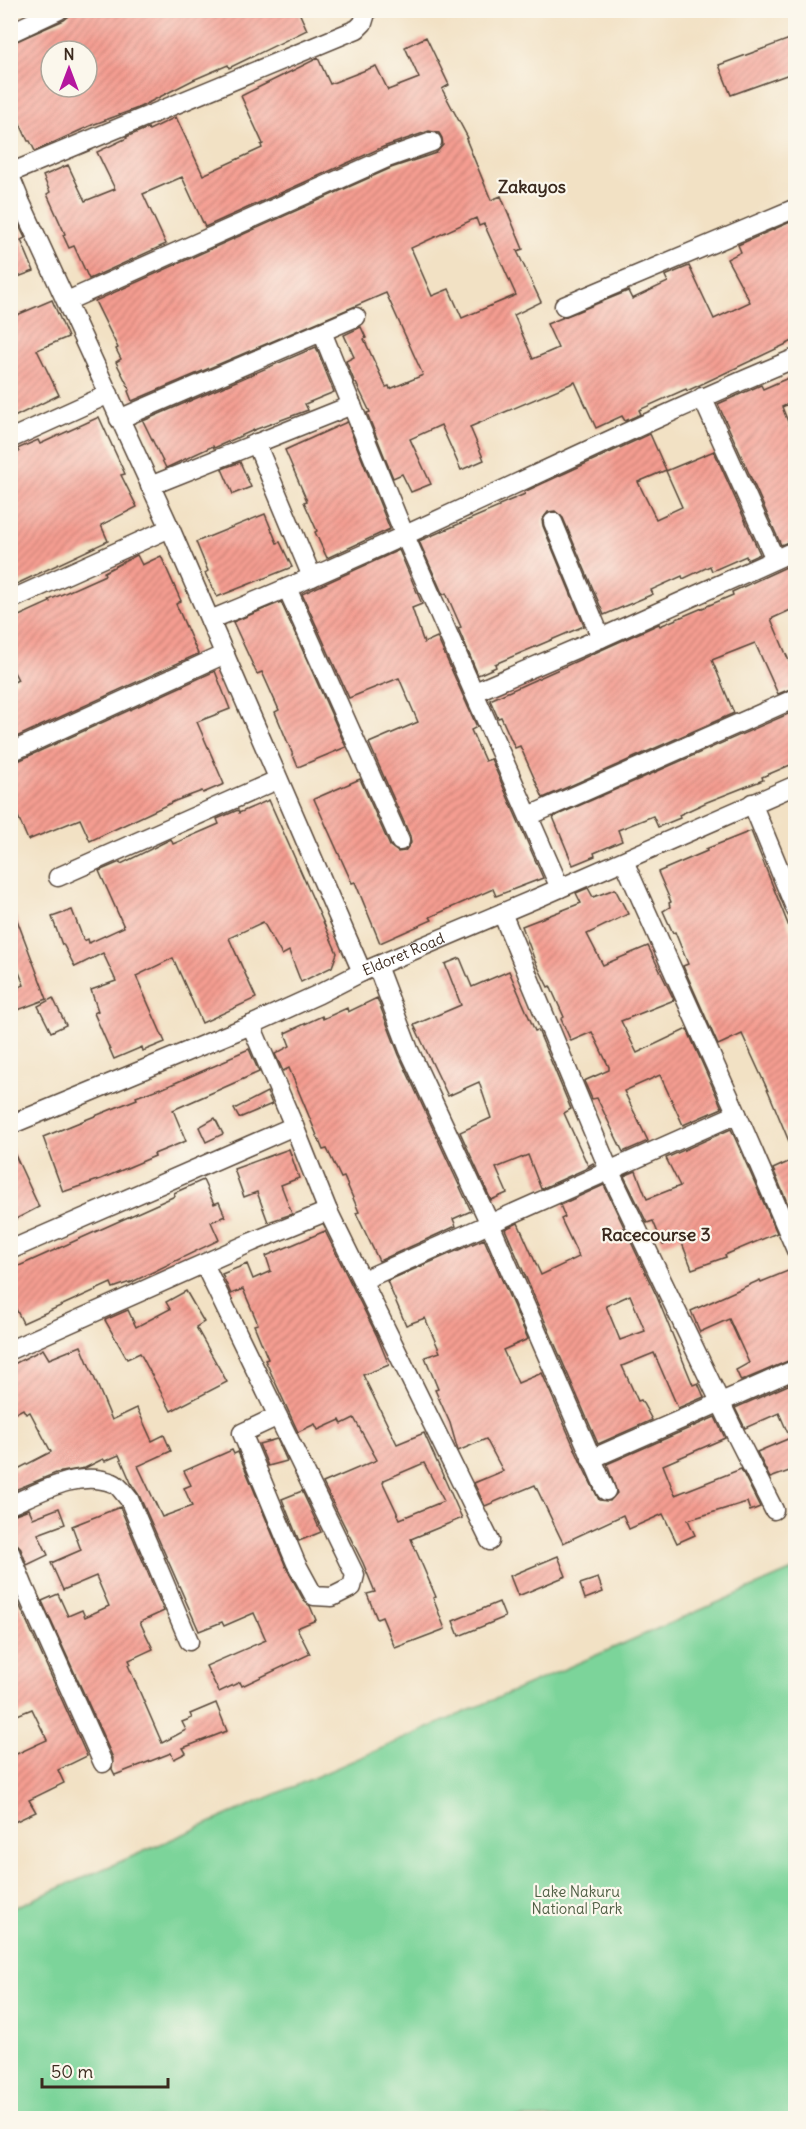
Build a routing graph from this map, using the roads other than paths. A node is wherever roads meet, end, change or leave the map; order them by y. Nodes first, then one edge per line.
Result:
1 (59, 10) edge
2 (367, 10) edge
3 (10, 33) edge
4 (432, 142) dead end
5 (10, 174) edge
6 (16, 205) edge
7 (795, 208) edge
8 (67, 301) junction
9 (564, 306) dead end
10 (356, 317) dead end
11 (322, 332) junction
12 (795, 358) edge
13 (109, 394) junction
14 (702, 397) junction
15 (352, 405) junction
16 (119, 418) junction
17 (10, 439) edge
18 (256, 443) junction
19 (150, 486) junction
20 (553, 522) dead end
21 (170, 528) junction
22 (405, 536) junction
23 (795, 550) edge
24 (775, 559) junction
25 (312, 577) junction
26 (287, 588) junction
27 (10, 600) edge
28 (210, 620) junction
29 (601, 638) junction
30 (225, 654) junction
31 (476, 692) junction
32 (795, 698) edge
33 (13, 751) dead end
34 (278, 780) junction
35 (795, 784) edge
36 (752, 803) junction
37 (529, 816) junction
38 (400, 841) dead end
39 (624, 861) junction
40 (58, 877) dead end
41 (560, 888) junction
42 (795, 910) edge
43 (502, 913) junction
44 (369, 969) junction
45 (251, 1025) junction
46 (738, 1114) junction
47 (10, 1125) edge
48 (294, 1126) junction
49 (609, 1170) junction
50 (328, 1211) junction
51 (490, 1224) junction
52 (10, 1250) edge
53 (795, 1250) edge
54 (204, 1264) junction
55 (363, 1280) junction
56 (10, 1350) edge
57 (795, 1369) edge
58 (722, 1403) junction
59 (278, 1416) junction
60 (591, 1459) junction
61 (606, 1491) dead end
62 (10, 1506) edge
63 (774, 1510) dead end
64 (490, 1541) dead end
65 (10, 1552) edge
66 (189, 1641) dead end
67 (103, 1762) dead end

1 - 3 street
2 - 5 street
4 - 8 street
5 - 6 street
6 - 8 street
7 - 9 street
8 - 13 street
10 - 11 street
11 - 15 street
11 - 16 street
12 - 14 street
13 - 16 street
13 - 17 street
14 - 22 street
14 - 24 street
15 - 18 street
15 - 22 street
16 - 19 street
18 - 19 street
18 - 25 street
19 - 21 street
20 - 29 street
21 - 27 street
21 - 28 street
22 - 25 street
22 - 31 street
23 - 24 street
24 - 29 street
25 - 26 street
26 - 28 street
26 - 38 street
28 - 30 street
29 - 31 street
30 - 33 street
30 - 34 street
31 - 37 street
32 - 37 street
34 - 40 street
34 - 44 street
35 - 36 street, Eldoret Road
36 - 39 street, Eldoret Road
36 - 42 street
37 - 41 street
39 - 41 street, Eldoret Road
39 - 46 street
41 - 43 street, Eldoret Road
43 - 44 street, Eldoret Road
43 - 49 street
44 - 45 street, Eldoret Road
44 - 51 street
45 - 47 street, Eldoret Road
45 - 48 street
46 - 49 street
46 - 53 street
48 - 50 street
48 - 52 street
49 - 51 street
49 - 58 street
50 - 54 street
50 - 55 street
51 - 55 street
51 - 60 street
54 - 56 street
54 - 59 street
55 - 64 street
57 - 58 street
58 - 60 street
58 - 63 street
59 - 59 street
60 - 61 street
62 - 66 street
65 - 67 street

